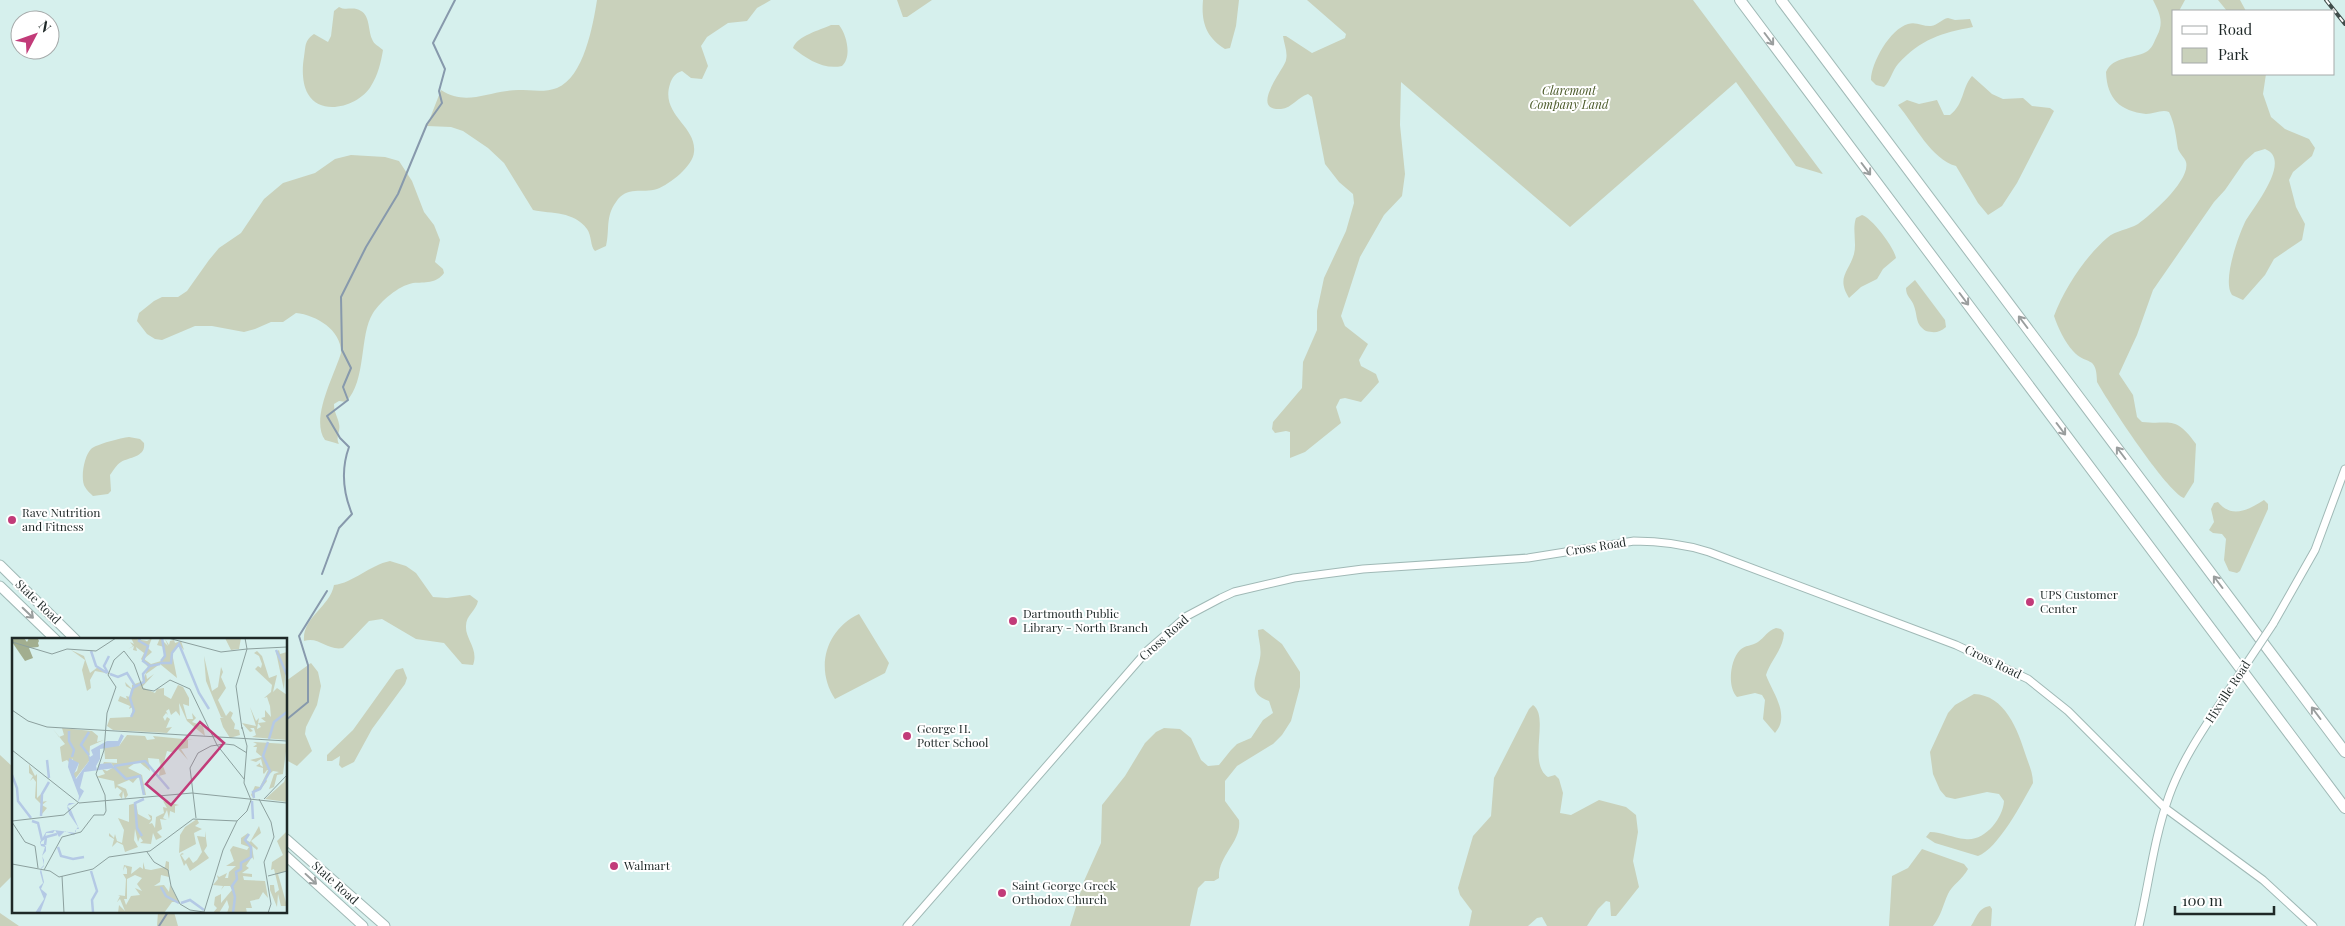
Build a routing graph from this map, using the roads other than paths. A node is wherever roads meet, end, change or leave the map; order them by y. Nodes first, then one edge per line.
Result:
1 (1740, 0) edge
2 (1781, 0) edge
3 (2345, 468) edge
4 (0, 565) edge
5 (0, 586) edge
6 (54, 638) edge
7 (74, 638) edge
8 (2345, 752) edge
9 (2165, 808) junction
10 (2345, 808) edge
11 (288, 841) edge
12 (288, 858) edge
13 (363, 926) edge
14 (385, 926) edge
15 (907, 926) edge
16 (2139, 926) edge
17 (2313, 926) edge

1 -> 10 highway
8 -> 2 highway
3 - 9 street, Hixville Road, bridge
4 - 7 main road, State Road
5 -> 6 main road, State Road
9 - 15 street, Cross Road
9 - 16 street, Hixville Road
9 - 17 street, Cross Road
11 - 14 main road, State Road
12 -> 13 main road, State Road

